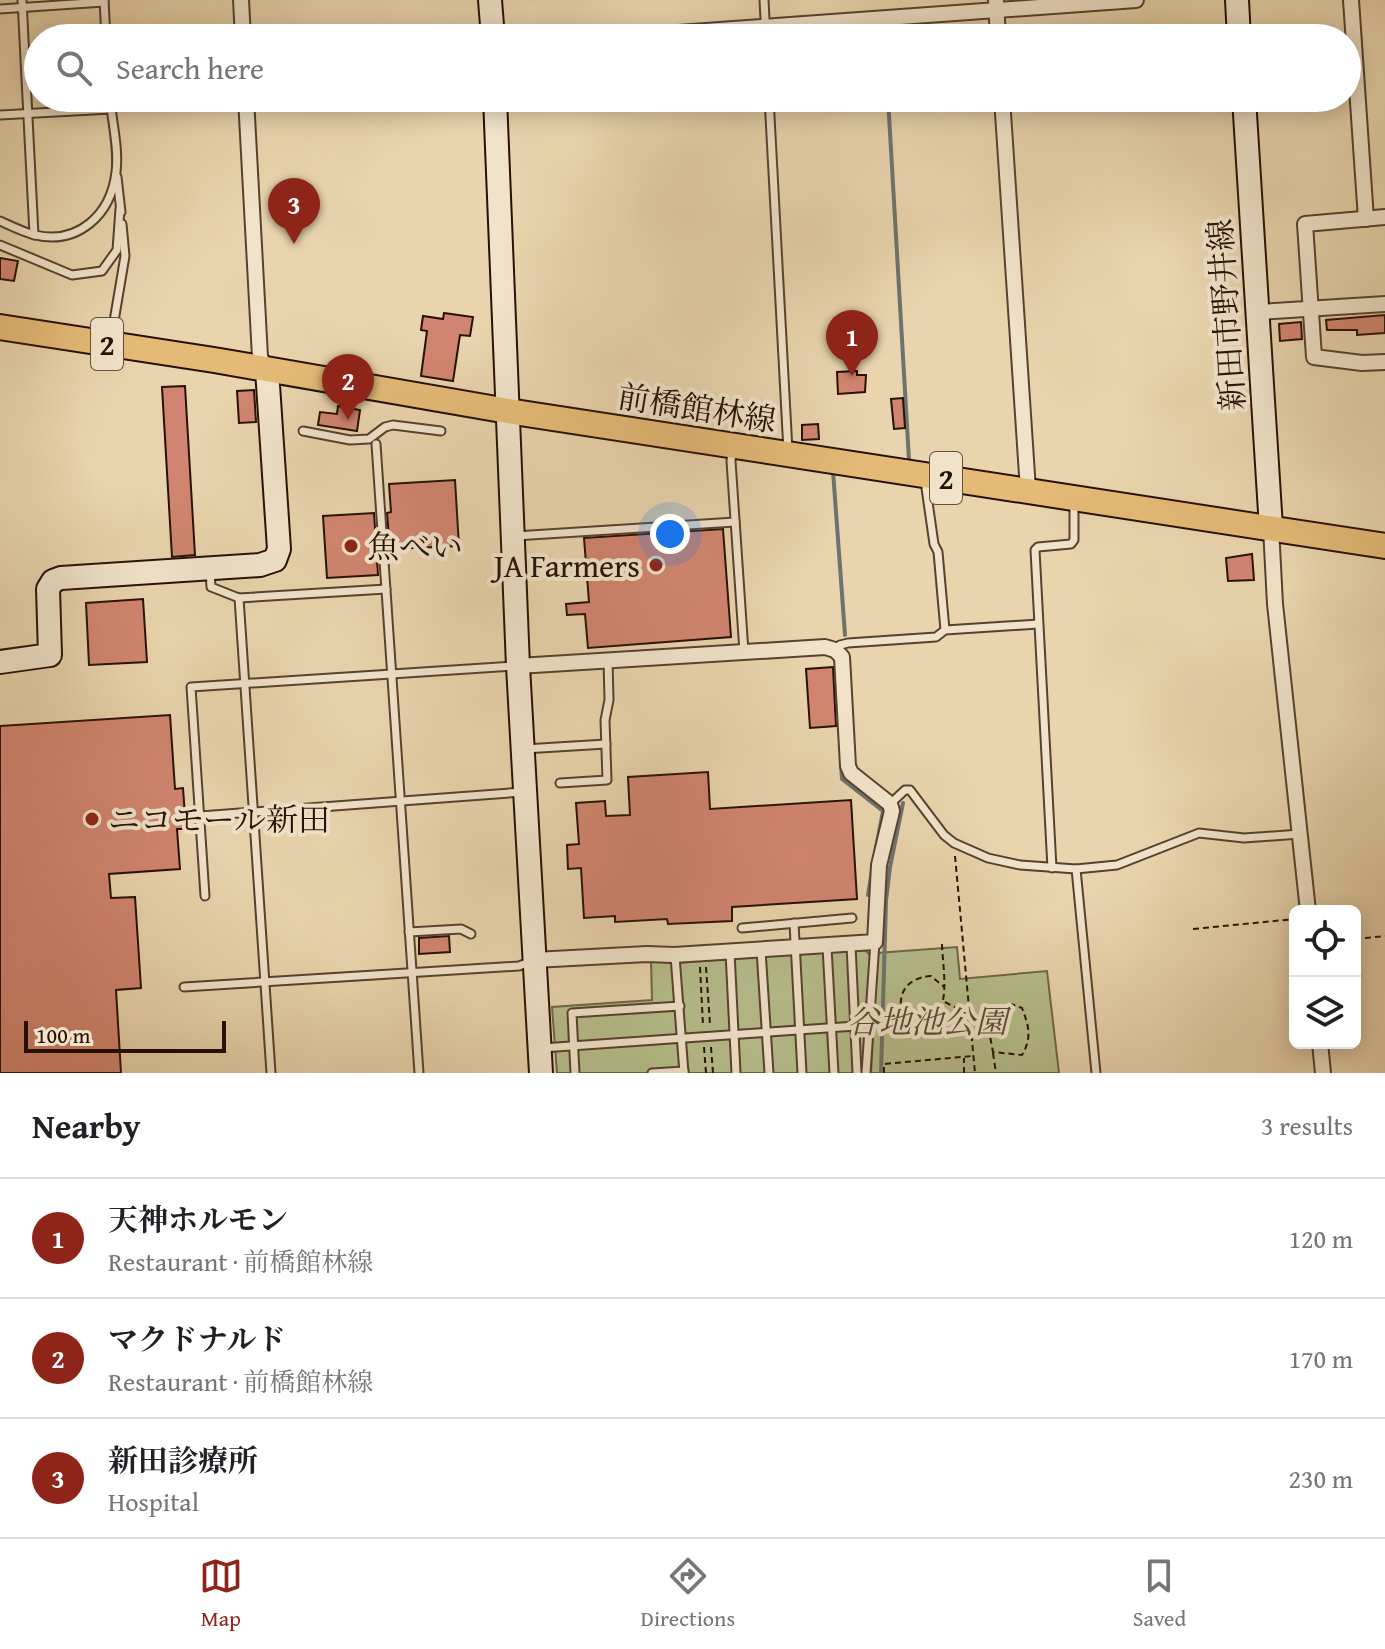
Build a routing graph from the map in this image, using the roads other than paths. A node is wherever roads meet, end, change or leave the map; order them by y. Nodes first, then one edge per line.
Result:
1 (241, 0) edge
2 (490, 0) edge
3 (764, 0) edge
4 (1136, 0) edge
5 (1237, 0) edge
6 (1351, 0) edge
7 (104, 1) edge
8 (22, 4) edge
9 (996, 5) edge
10 (0, 9) edge
11 (105, 24) edge
12 (242, 24) edge
13 (492, 24) edge
14 (766, 24) edge
15 (834, 24) edge
16 (1238, 24) edge
17 (1353, 24) edge
18 (24, 59) edge
19 (60, 112) edge
20 (111, 112) edge
21 (247, 112) edge
22 (496, 112) edge
23 (770, 112) edge
24 (1003, 112) edge
25 (1245, 112) edge
26 (1359, 112) edge
27 (26, 114) junction
28 (0, 115) edge
29 (117, 171) junction
30 (120, 209) junction
31 (1385, 217) edge
32 (1366, 219) junction
33 (0, 221) edge
34 (34, 235) junction
35 (0, 245) edge
36 (1385, 304) edge
37 (1311, 309) junction
38 (1259, 312) junction
39 (0, 327) edge
40 (110, 344) junction
41 (1385, 362) edge
42 (267, 370) junction
43 (508, 411) junction
44 (303, 431) dead end
45 (441, 431) dead end
46 (376, 444) dead end
47 (733, 445) junction
48 (788, 454) junction
49 (930, 475) junction
50 (1028, 490) junction
51 (1075, 497) junction
52 (735, 522) junction
53 (1271, 528) junction
54 (513, 536) junction
55 (1385, 546) edge
56 (210, 568) junction
57 (386, 589) junction
58 (239, 598) junction
59 (1038, 624) junction
60 (945, 630) junction
61 (835, 650) junction
62 (744, 652) junction
63 (608, 660) junction
64 (0, 662) edge
65 (518, 666) junction
66 (391, 674) junction
67 (245, 683) junction
68 (606, 744) junction
69 (522, 749) junction
70 (560, 783) dead end
71 (525, 792) junction
72 (400, 801) junction
73 (890, 804) junction
74 (254, 812) junction
75 (200, 816) junction
76 (1300, 834) junction
77 (1052, 868) junction
78 (1076, 869) junction
79 (205, 896) dead end
80 (1307, 905) edge
81 (852, 918) dead end
82 (794, 923) junction
83 (742, 928) dead end
84 (409, 932) junction
85 (471, 934) dead end
86 (875, 942) junction
87 (851, 945) junction
88 (827, 947) junction
89 (795, 948) junction
90 (761, 950) junction
91 (730, 952) junction
92 (674, 955) junction
93 (534, 960) junction
94 (412, 972) junction
95 (265, 982) junction
96 (184, 987) dead end
97 (680, 1006) junction
98 (856, 1026) junction
99 (831, 1027) junction
100 (799, 1030) junction
101 (766, 1032) junction
102 (734, 1034) junction
103 (682, 1038) junction
104 (574, 1046) junction
105 (540, 1049) junction
106 (1321, 1049) edge
107 (684, 1072) edge
108 (271, 1073) edge
109 (419, 1073) edge
110 (541, 1073) edge
111 (575, 1073) edge
112 (652, 1073) edge
113 (736, 1073) edge
114 (769, 1073) edge
115 (802, 1073) edge
116 (834, 1073) edge
117 (857, 1073) edge
118 (866, 1073) edge
119 (1096, 1073) edge
120 (1323, 1073) edge

1 - 12 street
2 - 13 street
3 - 14 lane
4 - 9 street
5 - 16 street
6 - 17 street
7 - 8 lane
7 - 11 lane
8 - 10 lane
8 - 18 lane
9 - 15 street
19 - 27 lane
20 - 29 lane
21 - 42 street
22 - 43 street
23 - 48 lane
24 - 50 street
25 - 38 street, 新田市野井線
26 - 32 street
27 - 28 lane
27 - 34 lane
29 - 30 lane
29 - 34 lane
30 - 35 lane
30 - 40 lane
31 - 32 street
32 - 37 street
33 - 34 lane
36 - 37 street
37 - 38 street
37 - 41 street
38 - 53 street, 新田市野井線
39 - 40 main road, 前橋館林線 / 2
40 - 42 main road, 前橋館林線 / 2
42 - 43 main road, 前橋館林線 / 2
42 - 56 street
43 - 47 main road, 前橋館林線 / 2
43 - 54 street
44 - 45 lane
46 - 57 lane
47 - 48 main road, 前橋館林線 / 2
47 - 52 lane
48 - 49 main road, 前橋館林線 / 2
49 - 50 main road, 前橋館林線 / 2
49 - 60 lane
50 - 51 main road, 前橋館林線 / 2
51 - 53 main road, 前橋館林線 / 2
51 - 59 lane
52 - 54 lane
52 - 62 lane
53 - 55 main road, 前橋館林線 / 2
53 - 76 street
54 - 65 street
56 - 58 lane
56 - 64 street
57 - 58 lane
57 - 66 lane
58 - 67 lane
59 - 60 lane
59 - 77 lane
60 - 61 lane
61 - 62 street
61 - 73 street
62 - 63 street
63 - 65 street
63 - 68 lane
65 - 66 lane
65 - 69 street
66 - 67 lane
66 - 72 lane
67 - 74 lane
67 - 75 lane
68 - 69 lane
68 - 70 lane
69 - 71 street
71 - 72 lane
71 - 93 street
72 - 74 lane
72 - 84 lane
73 - 77 lane
73 - 86 street
74 - 75 lane
74 - 95 lane
75 - 79 lane
76 - 78 lane
76 - 80 street
77 - 78 lane
78 - 119 lane
81 - 82 lane
82 - 83 lane
82 - 89 lane
84 - 85 lane
84 - 94 lane
86 - 87 street
86 - 118 lane
87 - 88 street
87 - 98 lane
88 - 89 street
88 - 99 lane
89 - 90 street
89 - 100 lane
90 - 91 street
90 - 101 lane
91 - 92 street
91 - 102 lane
92 - 93 street
92 - 97 lane
93 - 94 lane
93 - 105 street
94 - 95 lane
94 - 109 lane
95 - 96 lane
95 - 108 lane
97 - 103 lane
97 - 104 lane
98 - 99 lane
98 - 117 lane
99 - 100 lane
99 - 116 lane
100 - 101 lane
100 - 115 lane
101 - 102 lane
101 - 114 lane
102 - 103 lane
102 - 113 lane
103 - 104 lane
103 - 107 lane
104 - 105 lane
104 - 111 lane
105 - 110 street
106 - 120 street
107 - 112 lane

